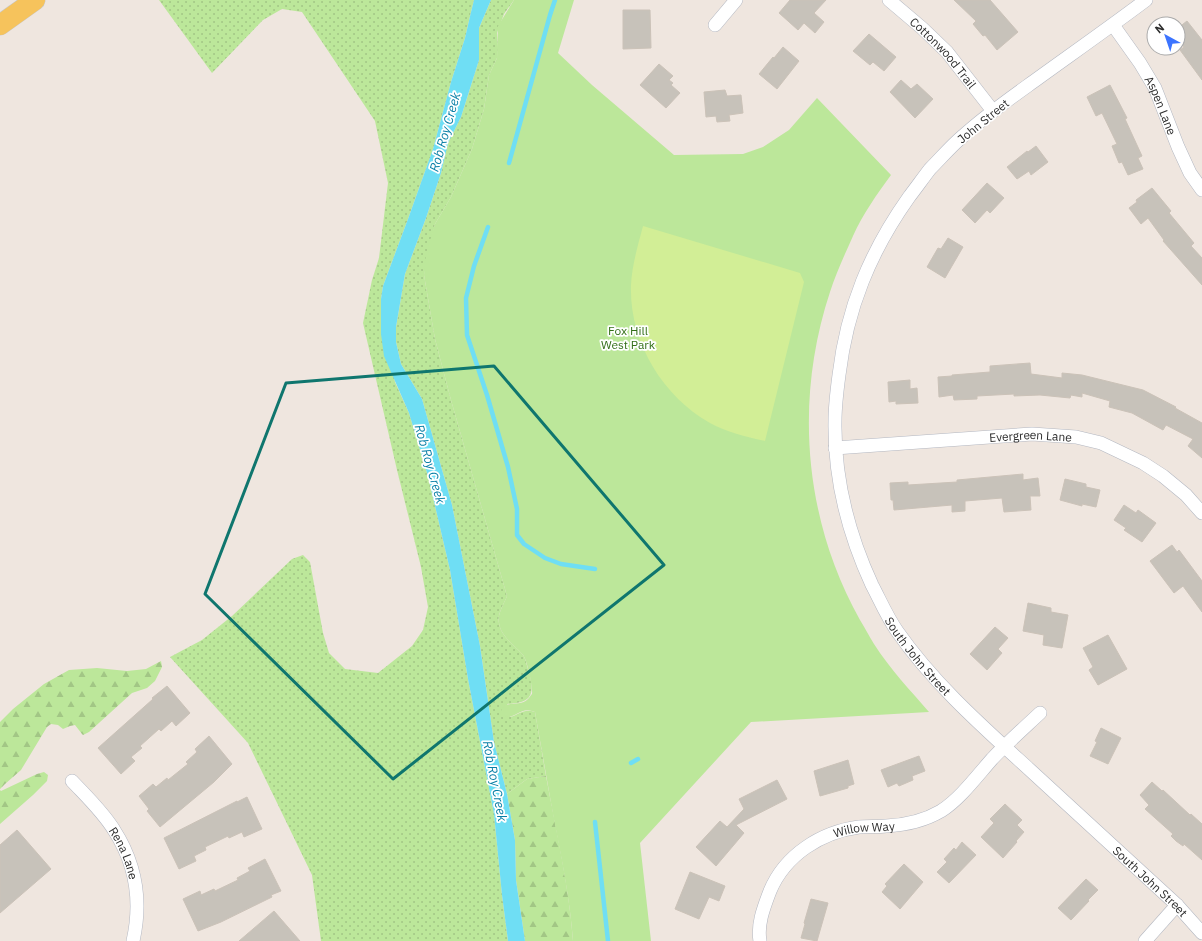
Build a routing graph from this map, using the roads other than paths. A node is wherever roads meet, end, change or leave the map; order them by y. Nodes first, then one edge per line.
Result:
1 (35, 0) edge
2 (736, 0) edge
3 (889, 0) edge
4 (1146, 0) edge
5 (0, 24) edge
6 (715, 25) dead end
7 (1113, 25) junction
8 (993, 111) junction
9 (1202, 190) edge
10 (861, 282) joint
11 (835, 448) junction
12 (1202, 513) edge
13 (1040, 712) dead end
14 (1004, 746) junction
15 (72, 781) dead end
16 (1177, 904) junction
17 (1202, 933) edge
18 (133, 941) edge
19 (760, 941) edge
20 (1145, 941) edge

1 - 5 main road
2 - 6 street
3 - 8 street, Cottonwood Trail
4 - 7 street, John Street
7 - 8 street, John Street
7 - 9 street, Aspen Lane
8 - 10 street, John Street
10 - 11 street, South John Street
11 - 12 street, Evergreen Lane
11 - 14 street, South John Street
13 - 14 street
14 - 16 street, South John Street
14 - 19 street, Willow Way
15 - 18 street, Rena Lane
16 - 17 street, South John Street
16 - 20 street

